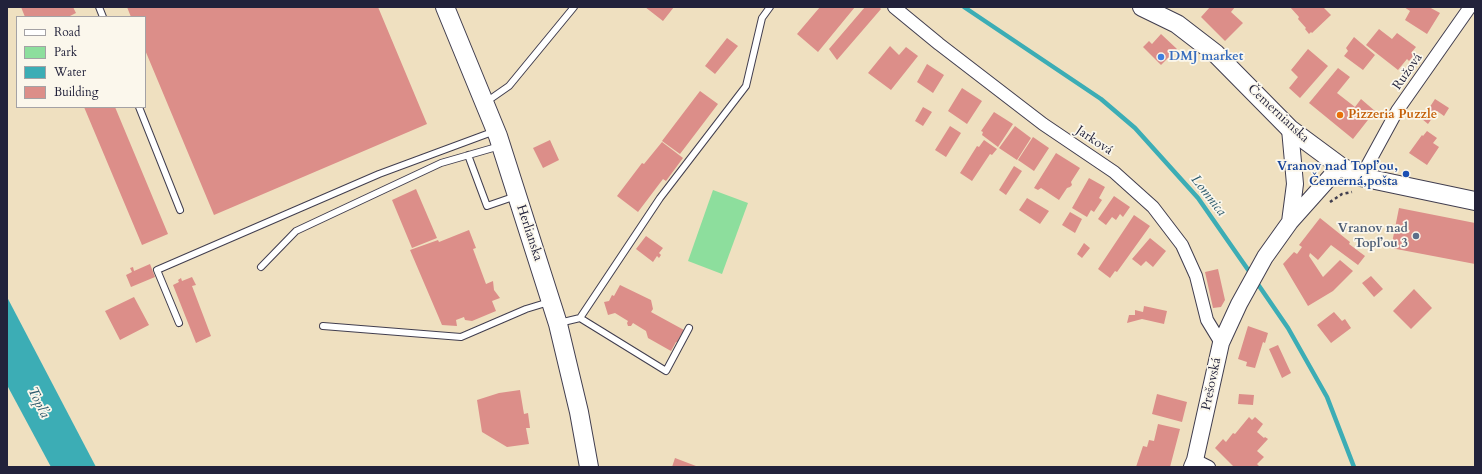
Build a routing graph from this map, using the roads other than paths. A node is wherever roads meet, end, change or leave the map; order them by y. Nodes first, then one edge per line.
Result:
1 (574, 7) edge
2 (770, 7) edge
3 (894, 7) edge
4 (1142, 7) edge
5 (1470, 7) edge
6 (445, 11) edge
7 (485, 103) junction
8 (139, 108) edge
9 (1290, 129) junction
10 (499, 138) junction
11 (468, 155) junction
12 (1340, 166) junction
13 (1358, 184) junction
14 (517, 195) junction
15 (1475, 201) edge
16 (180, 210) dead end
17 (1290, 222) junction
18 (261, 267) dead end
19 (551, 302) junction
20 (580, 318) junction
21 (179, 323) dead end
22 (558, 324) junction
23 (323, 326) dead end
24 (689, 328) dead end
25 (1221, 343) junction
26 (1199, 465) edge
27 (589, 467) edge

1 - 7 lane
2 - 20 lane
3 - 25 street, Jarková
4 - 9 main road, Čemernianska
5 - 13 street, Ružová
6 - 7 main road, Herlianska
7 - 10 main road, Herlianska
8 - 16 lane
9 - 12 main road, Čemernianska
9 - 17 main road
10 - 11 lane
10 - 14 main road, Herlianska
10 - 21 lane
11 - 14 lane
11 - 18 lane
12 - 13 main road, Čemernianska
12 - 17 main road, Prešovská
13 - 15 main road, Čemernianska
14 - 19 main road, Herlianska
17 - 25 main road, Prešovská
19 - 22 main road, Herlianska
19 - 23 lane
20 - 22 lane
20 - 24 lane
22 - 27 main road, Herlianska
25 - 26 main road, Prešovská

